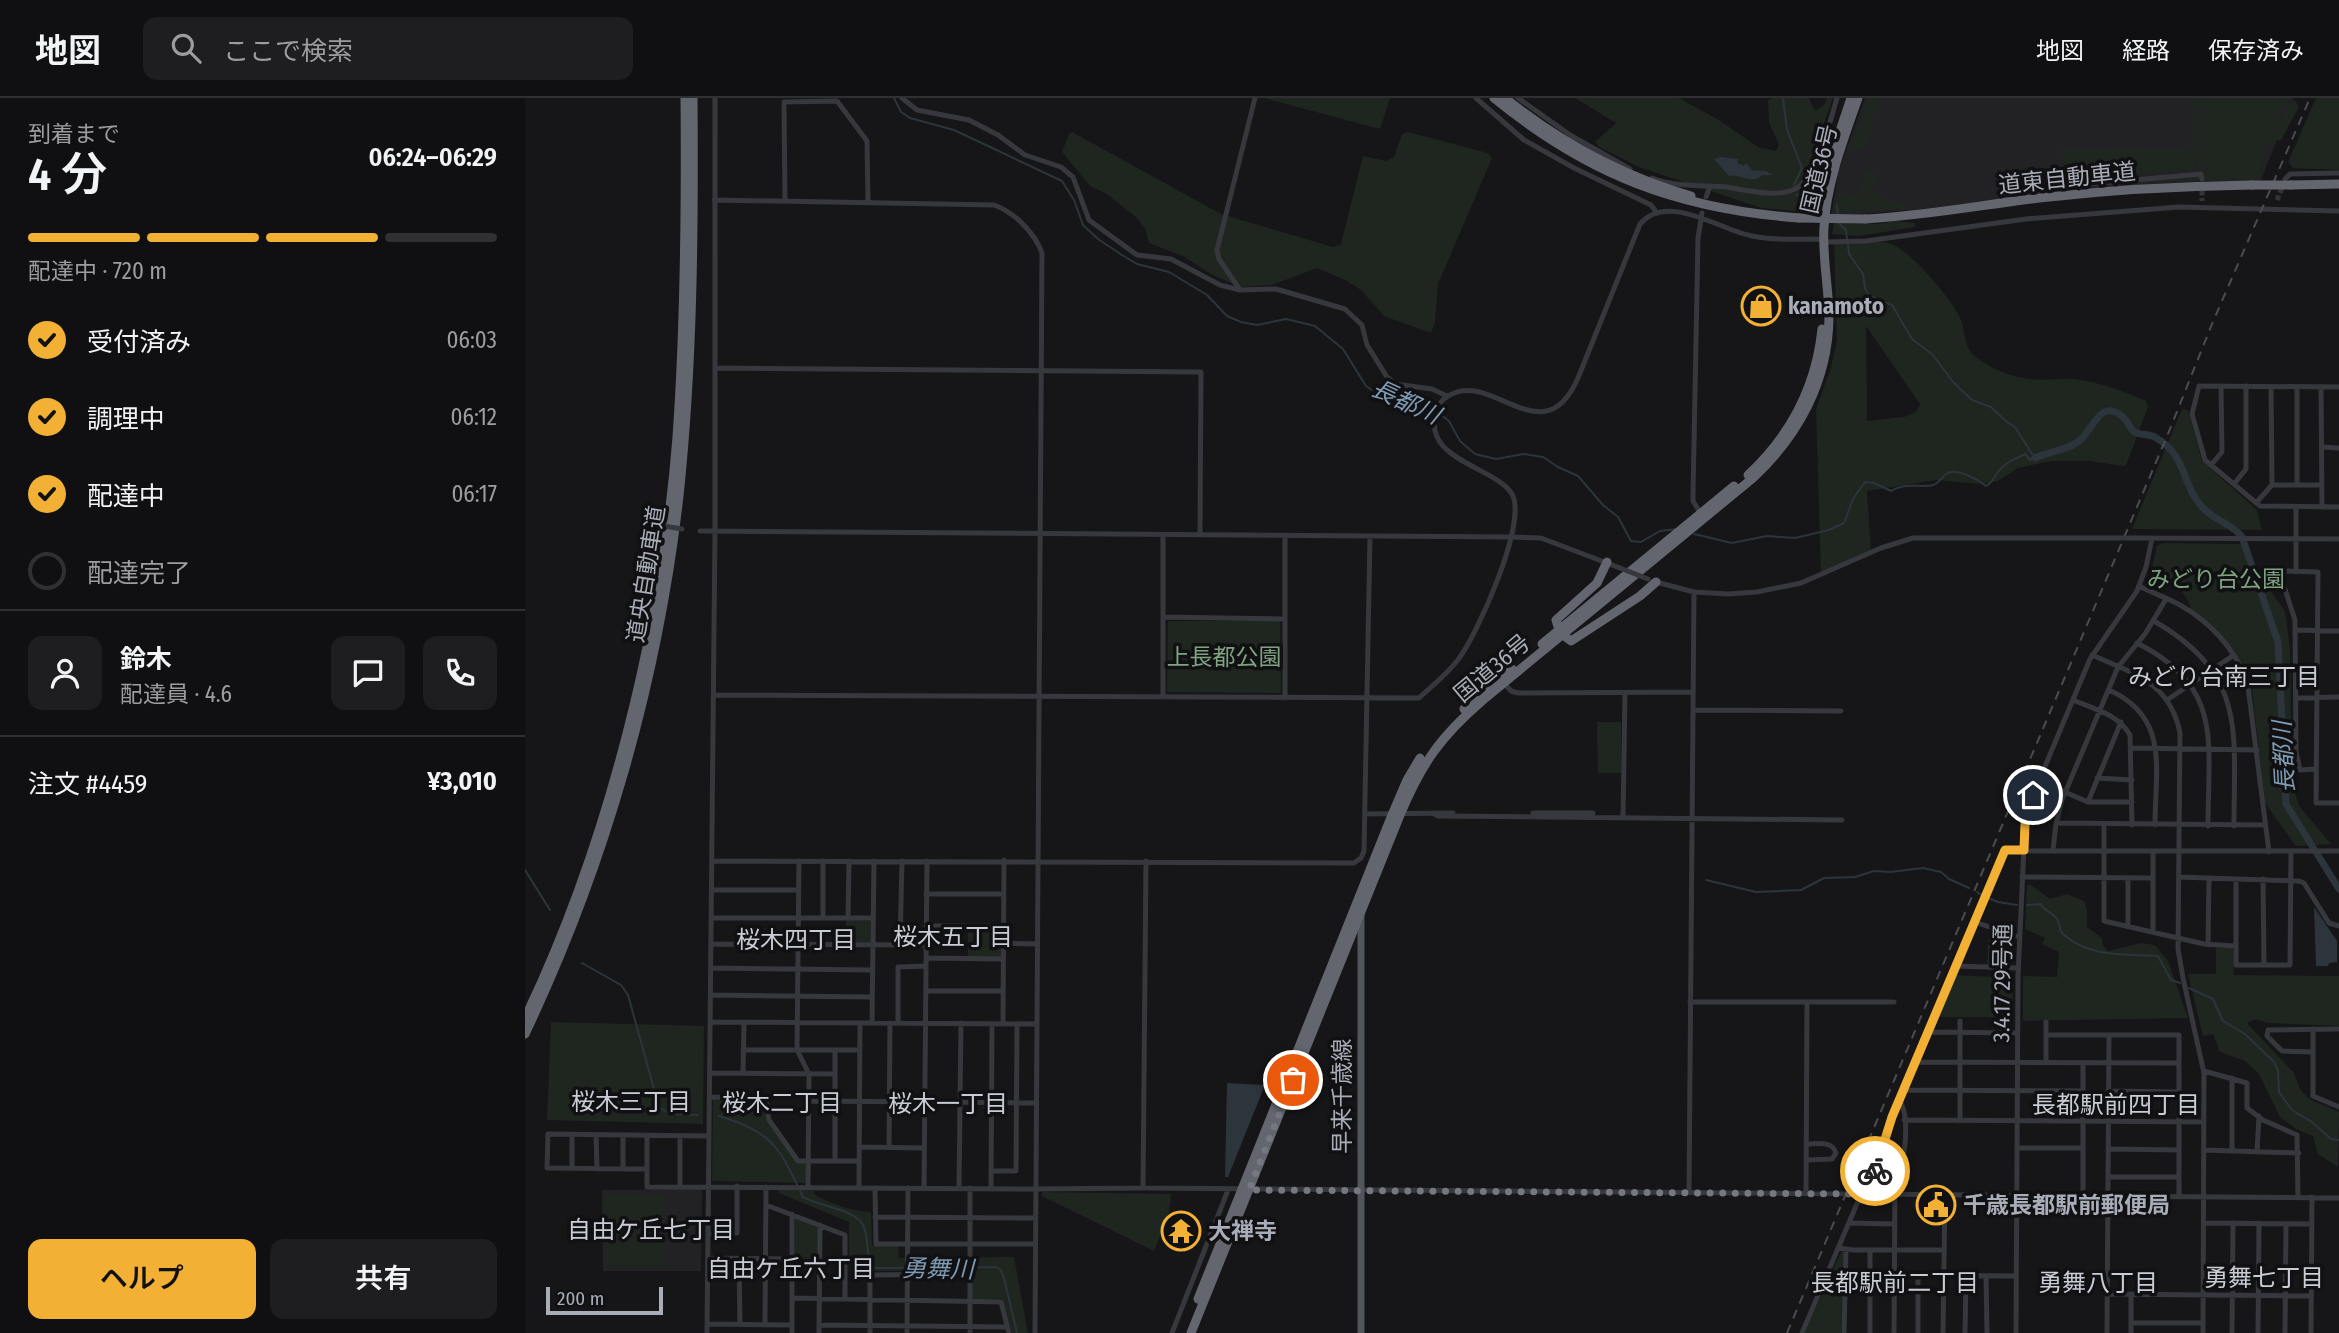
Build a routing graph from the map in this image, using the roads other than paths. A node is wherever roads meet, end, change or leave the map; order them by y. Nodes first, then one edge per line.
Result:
1 (685, 98) edge
2 (692, 98) edge
3 (715, 98) edge
4 (902, 98) edge
5 (1255, 98) edge
6 (1476, 98) edge
7 (1494, 98) edge
8 (1505, 98) edge
9 (1518, 98) edge
10 (1837, 98) edge
11 (1851, 98) edge
12 (1858, 98) edge
13 (1845, 116) junction
14 (1830, 120) junction
15 (2339, 173) edge
16 (2202, 179) dead end
17 (2288, 182) junction
18 (2089, 184) dead end
19 (2339, 184) edge
20 (1710, 186) junction
21 (1706, 197) dead end
22 (714, 200) junction
23 (2277, 200) tunnel mouth
24 (785, 201) junction
25 (868, 202) junction
26 (2273, 209) junction
27 (2339, 211) edge
28 (1657, 213) junction
29 (1701, 216) junction
30 (1799, 218) junction
31 (1823, 240) junction
32 (1240, 290) junction
33 (715, 368) junction
34 (1042, 371) junction
35 (2221, 386) junction
36 (2246, 386) junction
37 (2271, 387) junction
38 (2297, 387) junction
39 (2321, 387) junction
40 (2339, 387) edge
41 (1447, 396) junction
42 (2322, 447) junction
43 (2339, 447) edge
44 (2211, 465) junction
45 (2234, 484) junction
46 (2272, 485) junction
47 (2297, 485) junction
48 (2322, 485) junction
49 (2256, 503) junction
50 (2296, 507) junction
51 (2322, 507) junction
52 (2339, 507) edge
53 (1701, 514) junction
54 (657, 526) dead end
55 (682, 528) dead end
56 (700, 531) dead end
57 (715, 531) junction
58 (1041, 533) junction
59 (1163, 535) junction
60 (1200, 535) junction
61 (1285, 536) junction
62 (1370, 536) junction
63 (1512, 537) junction
64 (2152, 538) junction
65 (2296, 539) junction
66 (2339, 539) edge
67 (1607, 562) junction
68 (2296, 572) junction
69 (1652, 580) junction
70 (2139, 586) junction
71 (1694, 592) junction
72 (2167, 599) junction
73 (1163, 617) junction
74 (1285, 619) junction
75 (2154, 621) junction
76 (2295, 630) junction
77 (2317, 630) junction
78 (2339, 631) edge
79 (1561, 633) junction
80 (2137, 643) junction
81 (2092, 655) junction
82 (2234, 655) junction
83 (2119, 667) junction
84 (2213, 670) junction
85 (1502, 681) junction
86 (2191, 684) junction
87 (2109, 690) junction
88 (1693, 692) junction
89 (1625, 693) junction
90 (714, 695) junction
91 (1038, 697) junction
92 (1163, 697) junction
93 (2317, 697) junction
94 (2339, 697) edge
95 (1285, 698) junction
96 (2296, 698) junction
97 (1368, 699) junction
98 (2073, 700) junction
99 (2167, 700) junction
100 (1693, 710) junction
101 (1841, 711) dead end
102 (2100, 711) junction
103 (2121, 722) junction
104 (2131, 748) junction
105 (2155, 749) junction
106 (2181, 750) junction
107 (2208, 750) junction
108 (2234, 750) junction
109 (2257, 750) junction
110 (2316, 769) junction
111 (2097, 778) junction
112 (2132, 780) junction
113 (2039, 781) junction
114 (2065, 793) junction
115 (2088, 802) junction
116 (2132, 802) junction
117 (2339, 803) edge
118 (1366, 814) junction
119 (1396, 815) junction
120 (1623, 815) junction
121 (1691, 817) junction
122 (1842, 820) dead end
123 (2056, 823) junction
124 (2104, 824) junction
125 (2132, 825) junction
126 (2155, 825) junction
127 (2265, 825) junction
128 (2180, 826) junction
129 (2208, 826) junction
130 (2234, 826) junction
131 (2024, 850) junction
132 (2053, 850) junction
133 (2104, 850) junction
134 (2153, 851) junction
135 (2180, 851) junction
136 (2339, 851) edge
137 (2269, 852) junction
138 (2291, 852) junction
139 (1004, 860) junction
140 (1037, 860) junction
141 (712, 861) junction
142 (799, 861) junction
143 (823, 861) junction
144 (849, 861) junction
145 (874, 861) junction
146 (902, 861) junction
147 (926, 861) junction
148 (1146, 861) junction
149 (2022, 877) junction
150 (2104, 877) junction
151 (2179, 877) junction
152 (2128, 878) junction
153 (2153, 878) junction
154 (2209, 878) junction
155 (2235, 879) junction
156 (2263, 879) junction
157 (2291, 880) junction
158 (712, 890) junction
159 (798, 890) junction
160 (926, 894) junction
161 (1003, 894) junction
162 (1358, 902) junction
163 (1361, 913) junction
164 (711, 918) junction
165 (798, 918) junction
166 (823, 918) junction
167 (848, 918) junction
168 (873, 918) junction
169 (1975, 922) junction
170 (926, 926) junction
171 (1003, 926) junction
172 (2128, 926) junction
173 (2339, 926) edge
174 (1992, 928) junction
175 (2153, 932) junction
176 (2019, 937) junction
177 (2179, 938) junction
178 (1003, 943) junction
179 (711, 944) junction
180 (798, 944) junction
181 (1037, 944) junction
182 (873, 945) junction
183 (900, 945) junction
184 (926, 945) junction
185 (2208, 945) junction
186 (2235, 946) junction
187 (926, 958) junction
188 (1003, 959) junction
189 (2263, 965) junction
190 (926, 966) junction
191 (1956, 966) junction
192 (1990, 967) junction
193 (711, 968) junction
194 (2018, 968) junction
195 (797, 970) junction
196 (873, 970) junction
197 (926, 991) junction
198 (1003, 991) junction
199 (711, 995) junction
200 (797, 996) junction
201 (872, 996) junction
202 (1690, 1002) junction
203 (1807, 1002) junction
204 (1894, 1002) dead end
205 (525, 1018) edge
206 (1960, 1021) dead end
207 (2046, 1021) dead end
208 (710, 1022) junction
209 (744, 1022) junction
210 (797, 1022) junction
211 (860, 1023) junction
212 (872, 1023) junction
213 (890, 1023) junction
214 (898, 1023) junction
215 (925, 1023) junction
216 (961, 1023) junction
217 (992, 1024) junction
218 (1003, 1024) junction
219 (1017, 1024) junction
220 (1037, 1024) junction
221 (2313, 1029) junction
222 (2339, 1029) edge
223 (1928, 1032) junction
224 (1960, 1032) junction
225 (2018, 1033) junction
226 (525, 1034) edge
227 (2046, 1035) junction
228 (2109, 1036) junction
229 (744, 1050) junction
230 (797, 1050) junction
231 (835, 1050) junction
232 (859, 1050) junction
233 (2313, 1052) junction
234 (1915, 1062) junction
235 (1960, 1062) junction
236 (2018, 1062) junction
237 (2046, 1063) junction
238 (2083, 1063) junction
239 (2109, 1063) junction
240 (2179, 1063) junction
241 (2204, 1071) junction
242 (710, 1073) junction
243 (743, 1073) junction
244 (809, 1074) junction
245 (835, 1074) junction
246 (2232, 1077) junction
247 (1903, 1090) junction
248 (1960, 1090) junction
249 (2017, 1091) junction
250 (2082, 1091) junction
251 (2108, 1091) junction
252 (2178, 1092) junction
253 (709, 1097) junction
254 (1899, 1100) junction
255 (809, 1101) junction
256 (835, 1101) junction
257 (859, 1102) junction
258 (890, 1102) junction
259 (925, 1102) junction
260 (960, 1102) junction
261 (992, 1103) junction
262 (1017, 1103) junction
263 (1037, 1103) junction
264 (2339, 1107) edge
265 (2259, 1116) junction
266 (1904, 1120) junction
267 (1960, 1121) junction
268 (2017, 1122) junction
269 (2082, 1122) junction
270 (2108, 1122) junction
271 (2179, 1122) junction
272 (2204, 1122) junction
273 (572, 1135) junction
274 (596, 1135) junction
275 (623, 1135) junction
276 (647, 1135) junction
277 (680, 1136) junction
278 (709, 1136) junction
279 (1806, 1144) junction
280 (859, 1147) junction
281 (889, 1147) junction
282 (924, 1147) junction
283 (2017, 1148) junction
284 (2082, 1148) junction
285 (2108, 1149) junction
286 (2179, 1150) junction
287 (2204, 1150) junction
288 (2232, 1151) junction
289 (2257, 1152) junction
290 (2298, 1153) junction
291 (1806, 1160) junction
292 (809, 1161) junction
293 (835, 1161) junction
294 (859, 1161) junction
295 (572, 1168) junction
296 (597, 1168) junction
297 (623, 1169) junction
298 (647, 1169) junction
299 (991, 1171) junction
300 (2108, 1177) junction
301 (2179, 1177) junction
302 (680, 1186) junction
303 (708, 1186) junction
304 (737, 1186) junction
305 (766, 1187) junction
306 (806, 1187) junction
307 (859, 1187) junction
308 (875, 1188) junction
309 (908, 1188) junction
310 (924, 1188) junction
311 (959, 1188) junction
312 (970, 1188) junction
313 (1143, 1188) junction
314 (991, 1189) junction
315 (1035, 1189) junction
316 (1229, 1189) junction
317 (1246, 1190) junction
318 (1361, 1191) junction
319 (1689, 1193) junction
320 (1806, 1193) junction
321 (1862, 1194) junction
322 (1895, 1194) junction
323 (1945, 1194) junction
324 (2017, 1195) junction
325 (2083, 1196) junction
326 (2108, 1197) junction
327 (2179, 1197) junction
328 (2204, 1197) junction
329 (2298, 1197) junction
330 (2312, 1198) junction
331 (2339, 1198) edge
332 (766, 1205) junction
333 (792, 1214) junction
334 (875, 1217) junction
335 (908, 1217) junction
336 (970, 1217) junction
337 (1035, 1218) junction
338 (1849, 1223) junction
339 (2204, 1223) junction
340 (2233, 1223) junction
341 (2259, 1223) junction
342 (1895, 1224) junction
343 (2286, 1224) junction
344 (2312, 1224) junction
345 (820, 1225) junction
346 (708, 1234) junction
347 (908, 1243) junction
348 (970, 1243) junction
349 (1035, 1244) junction
350 (1838, 1248) junction
351 (1846, 1250) junction
352 (1870, 1250) junction
353 (1895, 1250) junction
354 (1944, 1250) junction
355 (970, 1255) dead end
356 (708, 1258) junction
357 (739, 1258) junction
358 (766, 1259) junction
359 (792, 1259) junction
360 (908, 1273) junction
361 (1944, 1276) junction
362 (1966, 1276) junction
363 (1986, 1276) junction
364 (2016, 1276) junction
365 (2107, 1294) junction
366 (2130, 1294) junction
367 (2203, 1294) junction
368 (2232, 1295) junction
369 (2259, 1295) junction
370 (2285, 1295) junction
371 (2311, 1296) junction
372 (792, 1298) junction
373 (819, 1298) junction
374 (845, 1298) junction
375 (870, 1299) junction
376 (908, 1300) junction
377 (970, 1301) junction
378 (2131, 1323) junction
379 (707, 1324) junction
380 (740, 1324) junction
381 (765, 1324) junction
382 (2203, 1324) junction
383 (792, 1325) junction
384 (819, 1325) junction
385 (870, 1329) edge
386 (907, 1330) edge
387 (970, 1330) edge
388 (1008, 1330) edge
389 (707, 1333) edge
390 (792, 1333) edge
391 (819, 1333) edge
392 (1035, 1333) edge
393 (1172, 1333) edge
394 (1185, 1333) edge
395 (1191, 1333) edge
396 (1361, 1333) edge
397 (1802, 1333) edge
398 (1844, 1333) edge
399 (1870, 1333) edge
400 (1894, 1333) edge
401 (1918, 1333) edge
402 (1943, 1333) edge
403 (1965, 1333) edge
404 (1987, 1333) edge
405 (2016, 1333) edge
406 (2107, 1333) edge
407 (2131, 1333) edge
408 (2203, 1333) edge
409 (2232, 1333) edge
410 (2258, 1333) edge
411 (2285, 1333) edge
412 (2311, 1333) edge

1 - 205 highway, 道央自動車道
2 - 226 highway, 道央自動車道
3 - 22 street
4 - 32 street
5 - 32 street
6 - 28 street
7 - 30 highway, 道東自動車道
8 - 30 highway, 道東自動車道
9 - 20 street
10 - 14 street
11 - 13 highway, 国道36号
12 - 31 highway, 国道36号
13 - 14 street
13 - 31 highway, 国道36号
14 - 20 street
15 - 17 street
16 - 18 street
17 - 19 highway, 道東自動車道
17 - 30 highway, 道東自動車道, bridge
20 - 21 street
22 - 24 street
22 - 33 street
23 - 26 street
24 - 25 street
24 - 25 street
25 - 34 street
26 - 27 street
26 - 31 street
28 - 29 street
28 - 41 street
29 - 31 street
29 - 53 street
31 - 53 highway, 国道36号
31 - 79 highway, 国道36号
32 - 41 street
33 - 34 street
33 - 57 street
34 - 58 street
34 - 60 street
35 - 36 street
35 - 44 street
35 - 44 street
36 - 37 street
36 - 45 street
37 - 38 street
37 - 46 street
38 - 39 street
38 - 47 street
39 - 40 street
39 - 42 street
41 - 63 street
42 - 43 street
42 - 48 street
44 - 45 street
45 - 49 street
46 - 47 street
46 - 49 street
47 - 48 street
48 - 51 street
49 - 50 street
50 - 51 street
50 - 65 street
51 - 52 street
53 - 79 highway, 国道36号
54 - 55 street, bridge
56 - 57 street
57 - 58 street
57 - 90 street
58 - 59 street
58 - 91 street
59 - 60 street
59 - 73 street
60 - 61 street
61 - 62 street
61 - 74 street
62 - 63 street
62 - 97 street
63 - 67 street
63 - 97 street
64 - 65 street
64 - 70 street, 3.4.17 29号通
64 - 71 street, bridge
65 - 66 street
65 - 68 street
67 - 69 street, bridge
67 - 79 highway
68 - 76 street
68 - 77 street
69 - 71 street
69 - 79 highway
70 - 72 street
70 - 81 street, 3.4.17 29号通
71 - 88 street
72 - 75 street
72 - 82 street
73 - 74 street
73 - 92 street
74 - 95 street
75 - 80 street
75 - 84 street
76 - 77 street
76 - 96 street
77 - 78 street
77 - 93 street
79 - 85 highway, 国道36号
80 - 83 street
80 - 86 street
81 - 83 street
81 - 98 street, 3.4.17 29号通
82 - 84 street
82 - 109 street
83 - 87 street
83 - 99 street
84 - 86 street
84 - 108 street
85 - 89 street
85 - 119 highway, 国道36号
86 - 99 street
86 - 107 street
87 - 102 street
87 - 105 street
88 - 89 street
88 - 100 street
89 - 120 street
90 - 91 street
90 - 141 street
91 - 92 street
91 - 140 street
92 - 95 street
93 - 94 street
93 - 96 street
93 - 110 street
95 - 97 street
96 - 110 street
97 - 118 street
98 - 102 street
98 - 113 street, 3.4.17 29号通
99 - 106 street
100 - 101 street
100 - 121 street
102 - 103 street
102 - 114 street
103 - 104 street
103 - 111 street
104 - 105 street
104 - 112 street
105 - 106 street
105 - 126 street
106 - 107 street
106 - 128 street
107 - 108 street
107 - 129 street
108 - 109 street
108 - 130 street
109 - 127 street
110 - 117 street
111 - 112 street
111 - 115 street
112 - 116 street
113 - 114 street
113 - 131 street, 3.4.17 29号通
114 - 115 street
114 - 123 street
115 - 116 street
116 - 125 street
118 - 119 street
118 - 148 street
119 - 120 street
119 - 162 highway, 国道36号
119 - 163 highway, 国道36号
120 - 121 street
121 - 122 street
121 - 202 street
123 - 124 street
123 - 132 street
124 - 125 street
124 - 133 street
125 - 126 street
126 - 128 street
127 - 130 street
127 - 137 street
128 - 129 street
128 - 135 street
129 - 130 street
131 - 132 street
131 - 149 street, 3.4.17 29号通
131 - 169 street
132 - 133 street
133 - 134 street
133 - 150 street
134 - 135 street
134 - 153 street
135 - 137 street
135 - 151 street
136 - 138 street
137 - 138 street
138 - 157 street
139 - 140 street
139 - 147 street
139 - 161 street
140 - 148 street
140 - 181 street
141 - 142 street
141 - 158 street
142 - 143 street
142 - 159 street
143 - 144 street
143 - 166 street
144 - 145 street
144 - 167 street
145 - 146 street
145 - 168 street
146 - 147 street
146 - 183 street
147 - 160 street
148 - 313 street
149 - 150 street
149 - 176 street, 3.4.17 29号通
150 - 152 street
150 - 172 street
151 - 154 street
151 - 177 street
152 - 153 street
152 - 172 street
153 - 175 street
154 - 155 street
154 - 185 street
155 - 156 street
155 - 186 street
156 - 157 street
156 - 189 street
157 - 173 street
157 - 189 street
158 - 159 street
158 - 164 street
159 - 165 street
160 - 161 street
160 - 170 street
161 - 171 street
162 - 163 main road, 早来千歳線
162 - 317 highway, 国道36号
163 - 317 highway, 国道36号
163 - 318 main road, 早来千歳線
164 - 165 street
164 - 179 street
165 - 166 street
165 - 180 street
166 - 167 street
167 - 168 street
168 - 182 street
169 - 174 street
169 - 191 street
170 - 171 street
170 - 184 street
171 - 178 street
172 - 175 street
174 - 176 street
174 - 192 street
175 - 177 street
176 - 194 street, 3.4.17 29号通
177 - 185 street
177 - 241 street
178 - 181 street
178 - 188 street
179 - 180 street
179 - 193 street
180 - 182 street
180 - 195 street
181 - 220 street
182 - 183 street
182 - 196 street
183 - 184 street
184 - 187 street
185 - 186 street
186 - 189 street
187 - 188 street
187 - 190 street
188 - 198 street
190 - 197 street
190 - 214 street
191 - 192 street
191 - 223 street
192 - 194 street
193 - 195 street
193 - 199 street
194 - 225 street, 3.4.17 29号通
195 - 196 street
195 - 200 street
196 - 201 street
197 - 198 street
197 - 215 street
198 - 218 street
199 - 200 street
199 - 208 street
200 - 201 street
200 - 210 street
201 - 212 street
202 - 203 street
202 - 319 street
203 - 204 street
203 - 279 street
206 - 224 street
207 - 227 street
208 - 209 street
208 - 242 street
209 - 210 street
209 - 229 street
210 - 211 street
210 - 230 street
211 - 212 street
211 - 232 street
212 - 213 street
213 - 214 street
213 - 258 street
214 - 215 street
215 - 216 street
215 - 259 street
216 - 217 street
216 - 260 street
217 - 218 street
217 - 261 street
218 - 219 street
219 - 220 street
219 - 262 street
220 - 263 street
221 - 222 street
221 - 233 street
221 - 233 street
223 - 224 street
223 - 234 street
224 - 225 street
224 - 235 street
225 - 236 street, 3.4.17 29号通
227 - 228 street
227 - 237 street
228 - 239 street
228 - 240 street
229 - 230 street
229 - 243 street
230 - 231 street
230 - 244 street
231 - 232 street
231 - 245 street
232 - 257 street
233 - 264 street
234 - 235 street
234 - 247 street
235 - 236 street
235 - 248 street
236 - 237 street
236 - 249 street, 3.4.17 29号通
237 - 238 street
238 - 239 street
238 - 250 street
239 - 240 street
239 - 251 street
240 - 252 street
241 - 246 street
241 - 272 street
242 - 243 street
242 - 253 street
243 - 244 street
244 - 245 street
244 - 255 street
245 - 256 street
246 - 265 street
246 - 288 street
247 - 248 street
247 - 254 street
248 - 249 street
248 - 267 street
249 - 250 street
249 - 268 street, 3.4.17 29号通
250 - 269 street
251 - 252 street
251 - 270 street
252 - 271 street
253 - 278 street
253 - 292 street
254 - 266 street
254 - 321 street
255 - 256 street
255 - 292 street
256 - 257 street
256 - 293 street
257 - 258 street
257 - 280 street
258 - 259 street
258 - 281 street
259 - 260 street
259 - 282 street
260 - 261 street
260 - 311 street
261 - 262 street
261 - 299 street
262 - 263 street
262 - 299 street
263 - 315 street
265 - 289 street
265 - 290 street
266 - 267 street
266 - 322 street
267 - 268 street
268 - 269 street
268 - 283 street, 3.4.17 29号通
269 - 270 street
269 - 284 street
270 - 271 street
270 - 285 street
271 - 272 street
271 - 286 street
272 - 287 street
273 - 274 street
273 - 295 street
273 - 295 street
274 - 275 street
274 - 296 street
275 - 276 street
275 - 297 street
276 - 277 street
276 - 298 street
277 - 278 street
277 - 302 street
278 - 303 street
279 - 291 street
279 - 291 street
280 - 281 street
280 - 294 street
281 - 282 street
282 - 310 street
283 - 284 street
283 - 324 street, 3.4.17 29号通
284 - 325 street
285 - 286 street
285 - 300 street
286 - 301 street
287 - 288 street
287 - 328 street
288 - 289 street
289 - 290 street
290 - 329 street
291 - 320 street
292 - 293 street
292 - 306 street
293 - 294 street
294 - 307 street
295 - 296 street
296 - 297 street
297 - 298 street
298 - 302 street
299 - 314 street
300 - 301 street
300 - 326 street
301 - 327 street
302 - 303 street
303 - 304 street
303 - 346 street
304 - 305 street
304 - 346 street
305 - 306 street
305 - 332 street
306 - 307 street
307 - 308 street
308 - 309 street
308 - 334 street
309 - 310 street
309 - 335 street
310 - 311 street
311 - 312 street
312 - 314 street
312 - 336 street
313 - 315 street
313 - 316 street
314 - 315 street
315 - 337 street
316 - 317 street
316 - 393 street
317 - 318 street
317 - 394 highway, 国道36号
317 - 395 highway, 国道36号
318 - 319 street
318 - 396 main road, 早来千歳線
319 - 320 street
320 - 321 street
321 - 322 street
321 - 338 street
322 - 323 street
322 - 342 street
323 - 324 street
323 - 354 street
324 - 325 street
324 - 364 street, 3.4.17 29号通
325 - 326 street
326 - 327 street
326 - 365 street
327 - 328 street
328 - 329 street
328 - 339 street
329 - 330 street
330 - 331 street
330 - 344 street
332 - 333 street
332 - 358 street
333 - 345 street
333 - 359 street
334 - 335 street
334 - 347 street
335 - 336 street
335 - 347 street
336 - 337 street
336 - 348 street
337 - 349 street
338 - 342 street
338 - 350 street
339 - 340 street
339 - 367 street
340 - 341 street
340 - 368 street
341 - 343 street
341 - 369 street
342 - 353 street
343 - 344 street
343 - 370 street
344 - 371 street
345 - 373 street
345 - 374 street
346 - 356 street
347 - 348 street
347 - 360 street
348 - 349 street
348 - 355 street
349 - 392 street
350 - 351 street
350 - 397 street
351 - 352 street
351 - 398 street
352 - 353 street
352 - 399 street
353 - 354 street
353 - 400 street
354 - 361 street
356 - 357 street
356 - 379 street
357 - 358 street
357 - 380 street
358 - 359 street
358 - 381 street
359 - 372 street
360 - 375 street
360 - 376 street
360 - 377 street
361 - 362 street
361 - 401 street
361 - 402 street
362 - 363 street
362 - 403 street
363 - 364 street
363 - 404 street
364 - 405 street, 3.4.17 29号通
365 - 366 street
365 - 406 street
366 - 367 street
366 - 378 street
367 - 368 street
367 - 382 street
368 - 369 street
368 - 409 street
369 - 370 street
369 - 410 street
370 - 371 street
370 - 411 street
371 - 412 street
372 - 373 street
372 - 383 street
373 - 374 street
373 - 384 street
374 - 375 street
375 - 376 street
375 - 385 street
376 - 377 street
376 - 386 street
377 - 387 street
377 - 388 street
378 - 382 street
378 - 407 street
379 - 380 street
379 - 389 street
380 - 381 street
381 - 383 street
382 - 408 street
383 - 390 street
384 - 385 street
384 - 391 street
385 - 386 street
386 - 387 street
387 - 388 street

